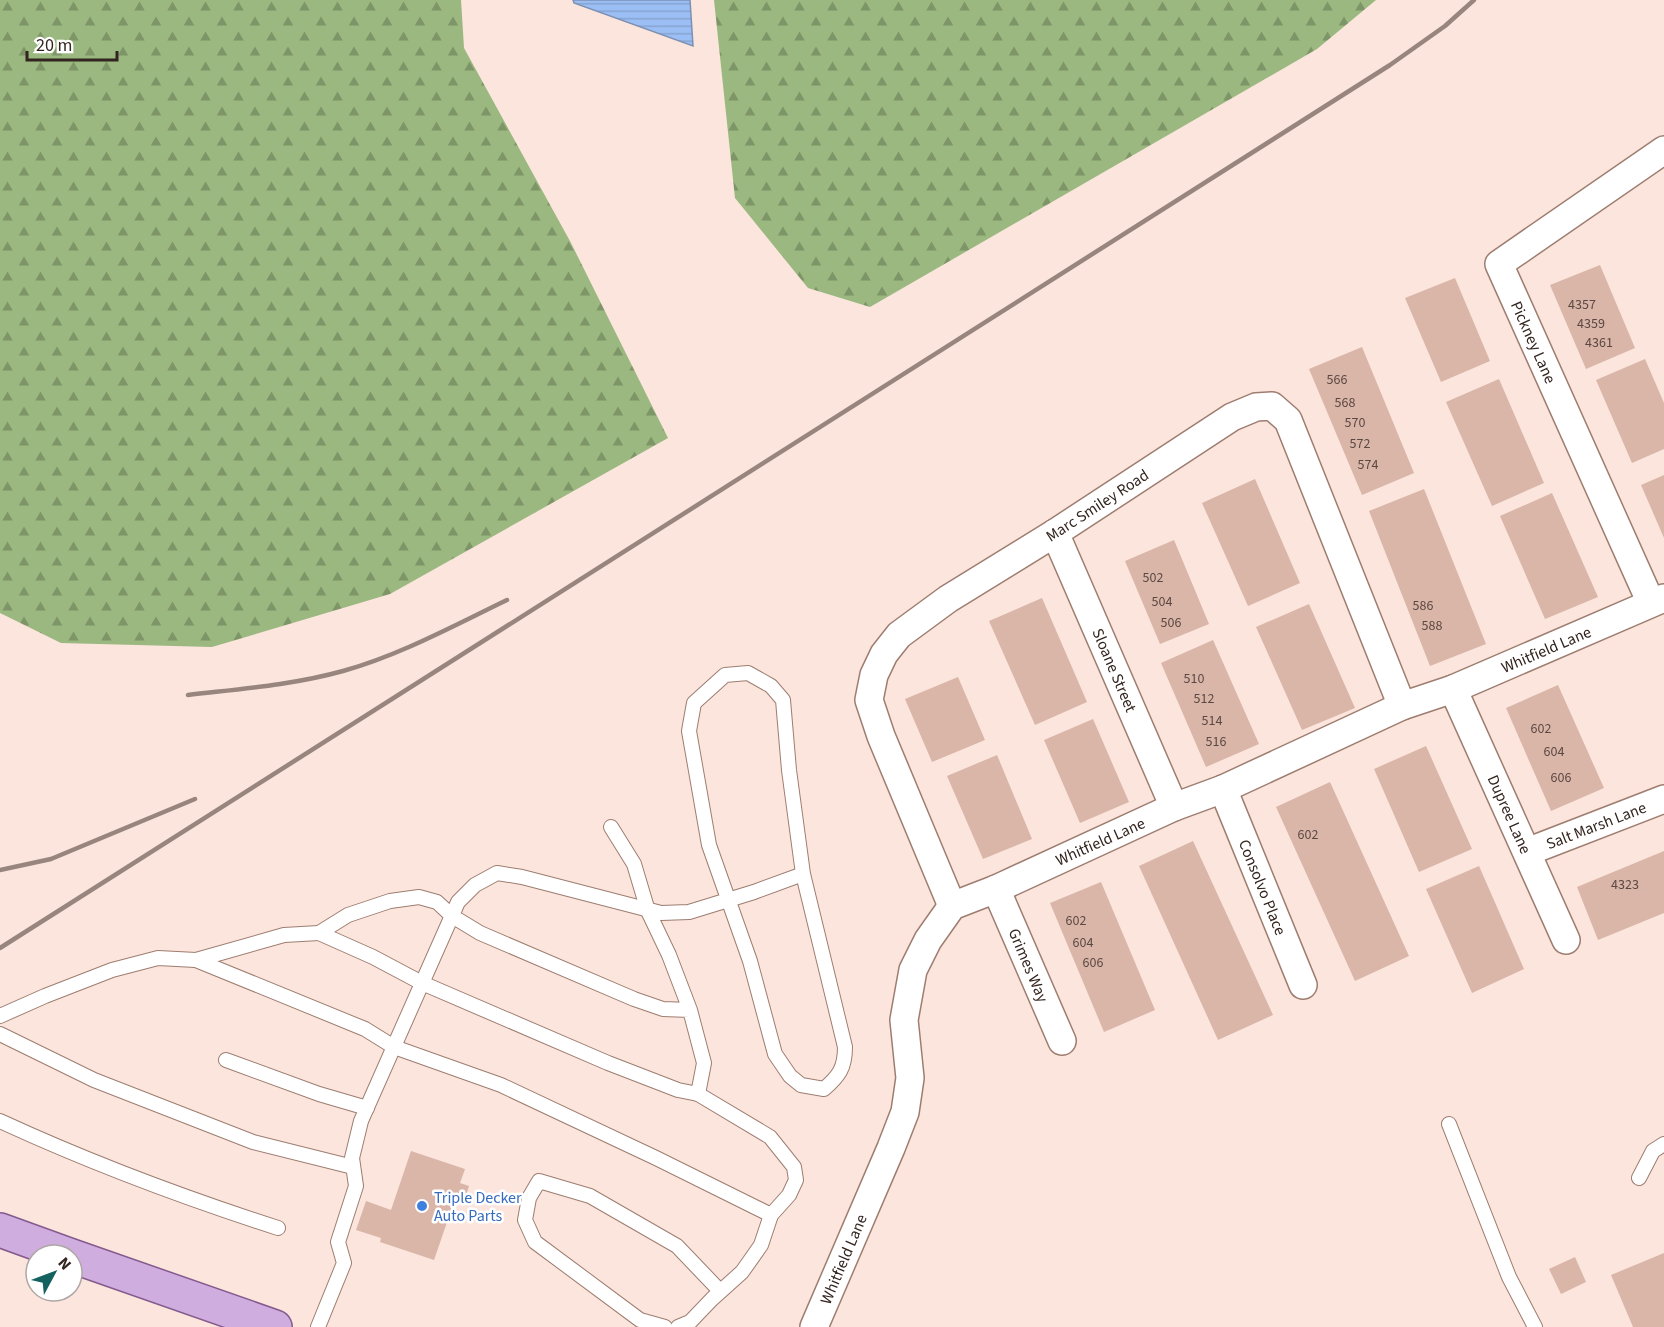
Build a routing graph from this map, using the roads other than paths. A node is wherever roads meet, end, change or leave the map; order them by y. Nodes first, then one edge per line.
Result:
1 (1664, 150) edge
2 (1055, 533) junction
3 (1658, 601) edge
4 (1453, 689) junction
5 (1402, 706) junction
6 (1223, 789) junction
7 (1664, 799) edge
8 (1174, 807) junction
9 (610, 827) dead end
10 (1527, 852) junction
11 (803, 874) junction
12 (996, 889) junction
13 (729, 900) junction
14 (952, 906) junction
15 (648, 911) junction
16 (452, 916) junction
17 (319, 933) junction
18 (1566, 940) dead end
19 (196, 960) junction
20 (422, 983) junction
21 (1302, 985) dead end
22 (690, 1010) junction
23 (0, 1016) edge
24 (0, 1034) edge
25 (1062, 1041) dead end
26 (394, 1047) junction
27 (226, 1060) dead end
28 (698, 1094) junction
29 (368, 1108) junction
30 (0, 1121) edge
31 (1449, 1124) dead end
32 (1664, 1144) edge
33 (353, 1167) junction
34 (1639, 1178) dead end
35 (771, 1215) junction
36 (278, 1228) dead end
37 (0, 1230) edge
38 (35, 1243) edge
39 (84, 1261) edge
40 (720, 1291) junction
41 (275, 1327) edge
42 (318, 1327) edge
43 (665, 1327) edge
44 (678, 1327) edge
45 (814, 1327) edge
46 (1535, 1327) edge

1 - 3 street, Pickney Lane
2 - 5 street, Marc Smiley Road
2 - 8 street, Sloane Street
2 - 14 street, Marc Smiley Road
3 - 4 street, Whitfield Lane
4 - 5 street, Whitfield Lane
4 - 10 street, Dupree Lane
5 - 6 street, Whitfield Lane
6 - 8 street, Whitfield Lane
6 - 21 street, Consolvo Place
7 - 10 street, Salt Marsh Lane
8 - 12 street, Whitfield Lane
9 - 15 lane
10 - 18 street, Dupree Lane
11 - 13 lane
11 - 13 lane
11 - 13 lane
12 - 14 street, Whitfield Lane
12 - 25 street, Grimes Way
13 - 15 lane
14 - 45 street, Whitfield Lane
15 - 16 lane
15 - 22 lane
16 - 17 lane
16 - 20 lane
16 - 22 lane
17 - 19 lane
17 - 20 lane
19 - 23 lane
19 - 26 lane
20 - 26 lane
20 - 28 lane
22 - 28 lane
24 - 33 lane
26 - 29 lane
26 - 35 lane
27 - 29 lane
28 - 35 lane
29 - 33 lane
30 - 36 lane
31 - 46 lane
32 - 34 lane
33 - 42 lane
35 - 40 lane
37 - 38 main road
39 - 41 main road
40 - 43 lane
40 - 44 lane

